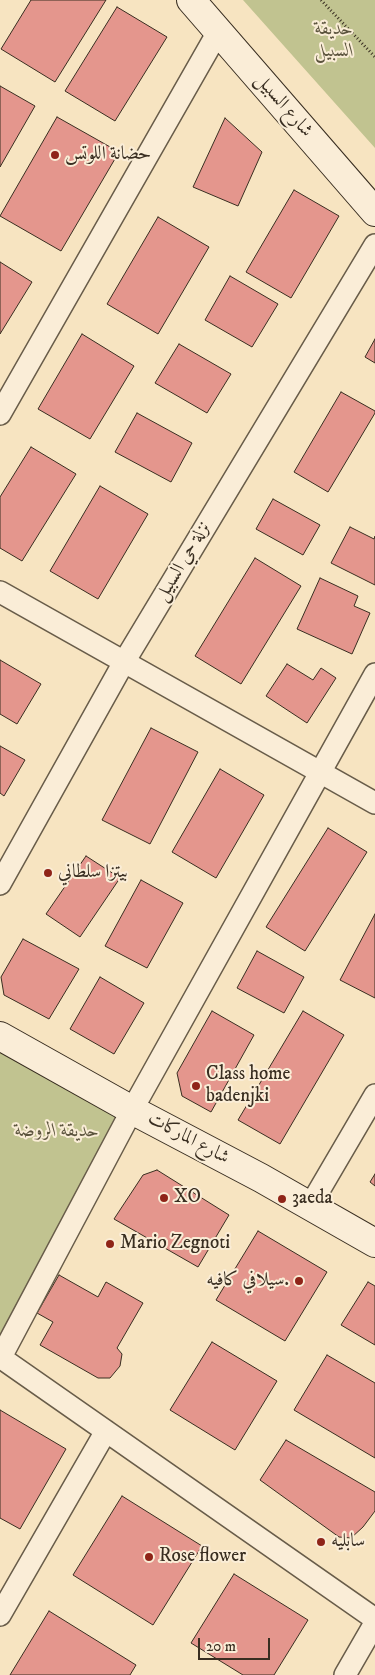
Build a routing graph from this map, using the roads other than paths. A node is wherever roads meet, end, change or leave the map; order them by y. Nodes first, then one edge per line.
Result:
1 (191, 0) edge
2 (218, 32) junction
3 (375, 212) edge
4 (375, 245) edge
5 (0, 414) edge
6 (0, 592) edge
7 (124, 662) junction
8 (375, 674) edge
9 (320, 772) junction
10 (375, 803) edge
11 (0, 884) edge
12 (0, 1036) edge
13 (375, 1095) edge
14 (132, 1110) junction
15 (310, 1206) junction
16 (375, 1243) edge
17 (1, 1357) edge
18 (106, 1431) junction
19 (0, 1615) edge
20 (375, 1619) edge
21 (375, 1623) edge
22 (345, 1675) edge

1 - 2 street, شارع السبيل
2 - 3 street, شارع السبيل
2 - 5 street
4 - 7 street, نزلة حي السبيل
6 - 7 street
7 - 9 street
7 - 11 street, نزلة حي السبيل
8 - 9 street
9 - 10 street
9 - 14 street
12 - 14 street, شارع الماركات
13 - 15 street
14 - 15 street, شارع الماركات
14 - 17 street
15 - 16 street, شارع الماركات
17 - 18 street
18 - 19 street
18 - 20 street
21 - 22 street

